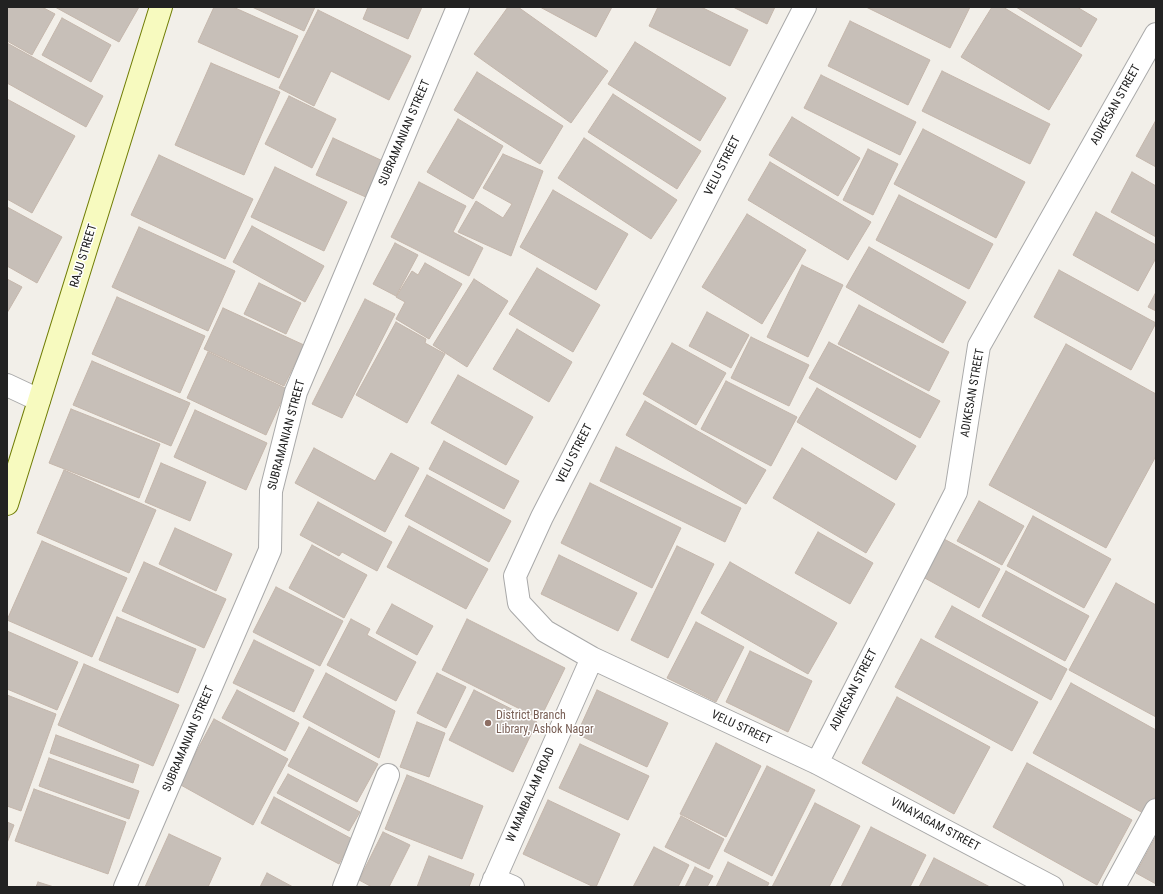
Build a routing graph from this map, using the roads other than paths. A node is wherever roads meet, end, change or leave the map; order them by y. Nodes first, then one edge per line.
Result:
1 (161, 7) edge
2 (458, 7) edge
3 (805, 7) edge
4 (1156, 34) edge
5 (7, 385) edge
6 (39, 400) junction
7 (7, 504) edge
8 (592, 658) junction
9 (817, 763) junction
10 (388, 776) dead end
11 (1156, 810) edge
12 (499, 884) edge
13 (125, 887) edge
14 (344, 887) edge
15 (1052, 887) edge
16 (1114, 887) edge

1 - 6 street, RAJU STREET
2 - 13 street, SUBRAMANIAN STREET
3 - 8 street, VELU STREET
4 - 9 street, ADIKESAN STREET
5 - 6 street
6 - 7 street, RAJU STREET
8 - 9 street, VELU STREET
8 - 12 street, W MAMBALAM ROAD
9 - 15 street, VINAYAGAM STREET
10 - 14 street
11 - 16 street

